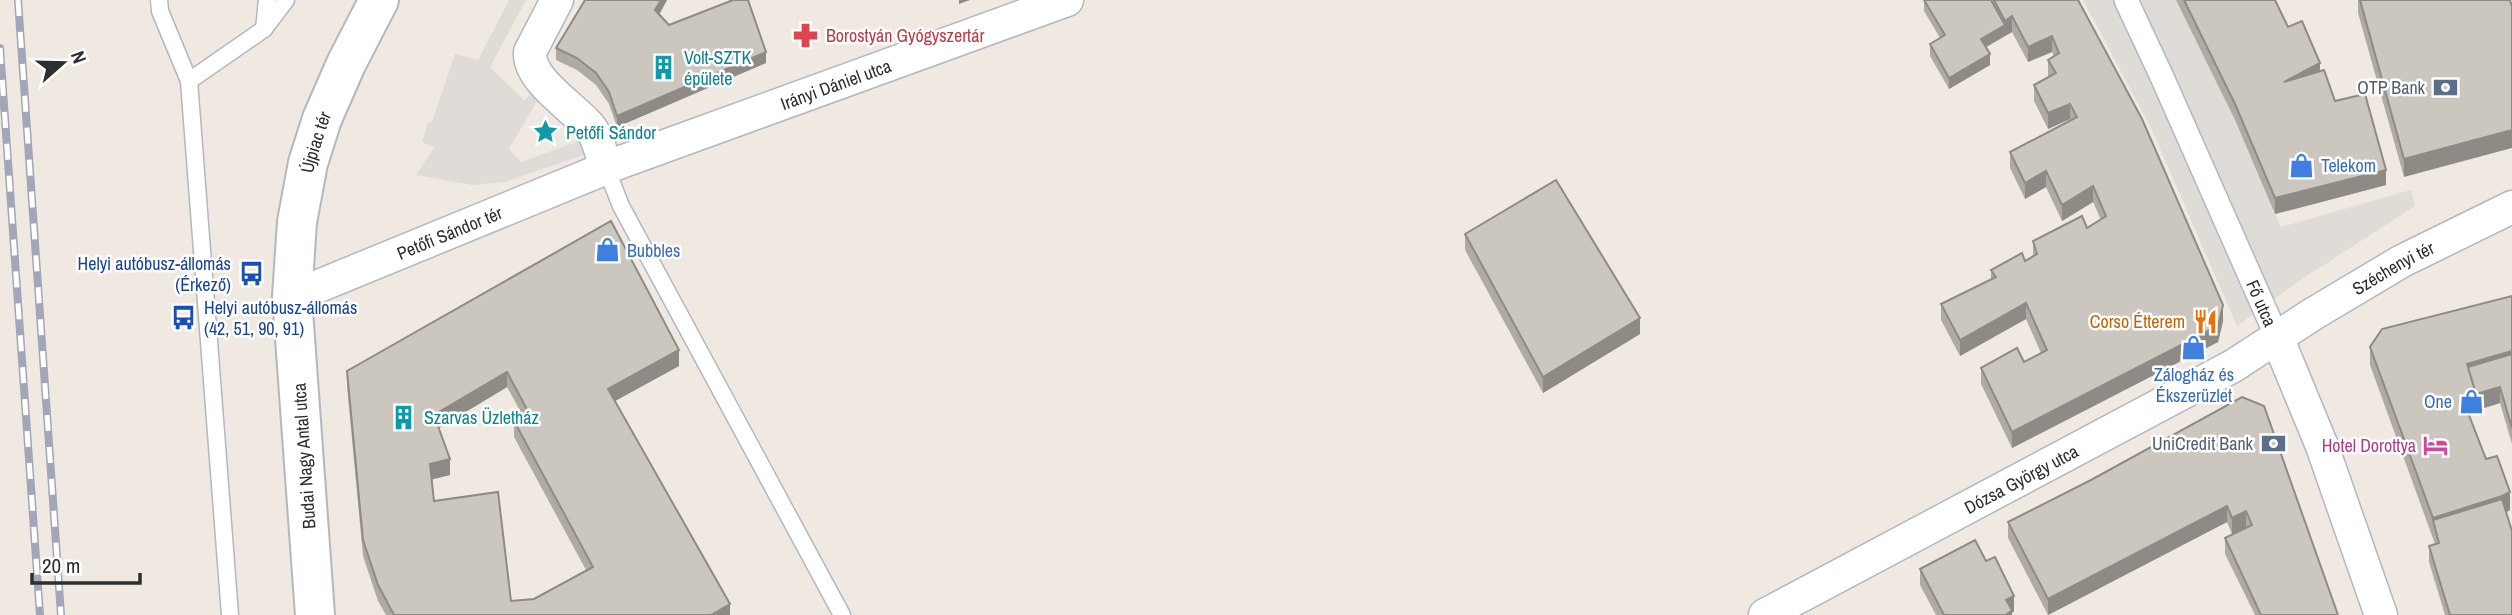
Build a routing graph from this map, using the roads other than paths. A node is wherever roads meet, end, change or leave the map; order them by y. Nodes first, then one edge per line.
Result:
1 (159, 0) edge
2 (379, 0) edge
3 (557, 0) edge
4 (1067, 0) edge
5 (2126, 0) edge
6 (279, 2) edge
7 (189, 81) junction
8 (606, 168) junction
9 (2512, 207) edge
10 (292, 297) junction
11 (2277, 337) junction
12 (230, 615) edge
13 (316, 615) edge
14 (842, 615) edge
15 (1765, 615) edge
16 (2381, 615) edge

1 - 7 lane
2 - 10 street, Újpiac tér
3 - 8 street
4 - 8 street, Irányi Dániel utca
5 - 11 street, Fő utca
6 - 7 lane
7 - 12 lane
8 - 10 street, Petőfi Sándor tér
8 - 14 lane
9 - 11 street, Széchenyi tér
10 - 13 street, Budai Nagy Antal utca
11 - 15 street, Dózsa György utca
11 - 16 street, Fő utca

